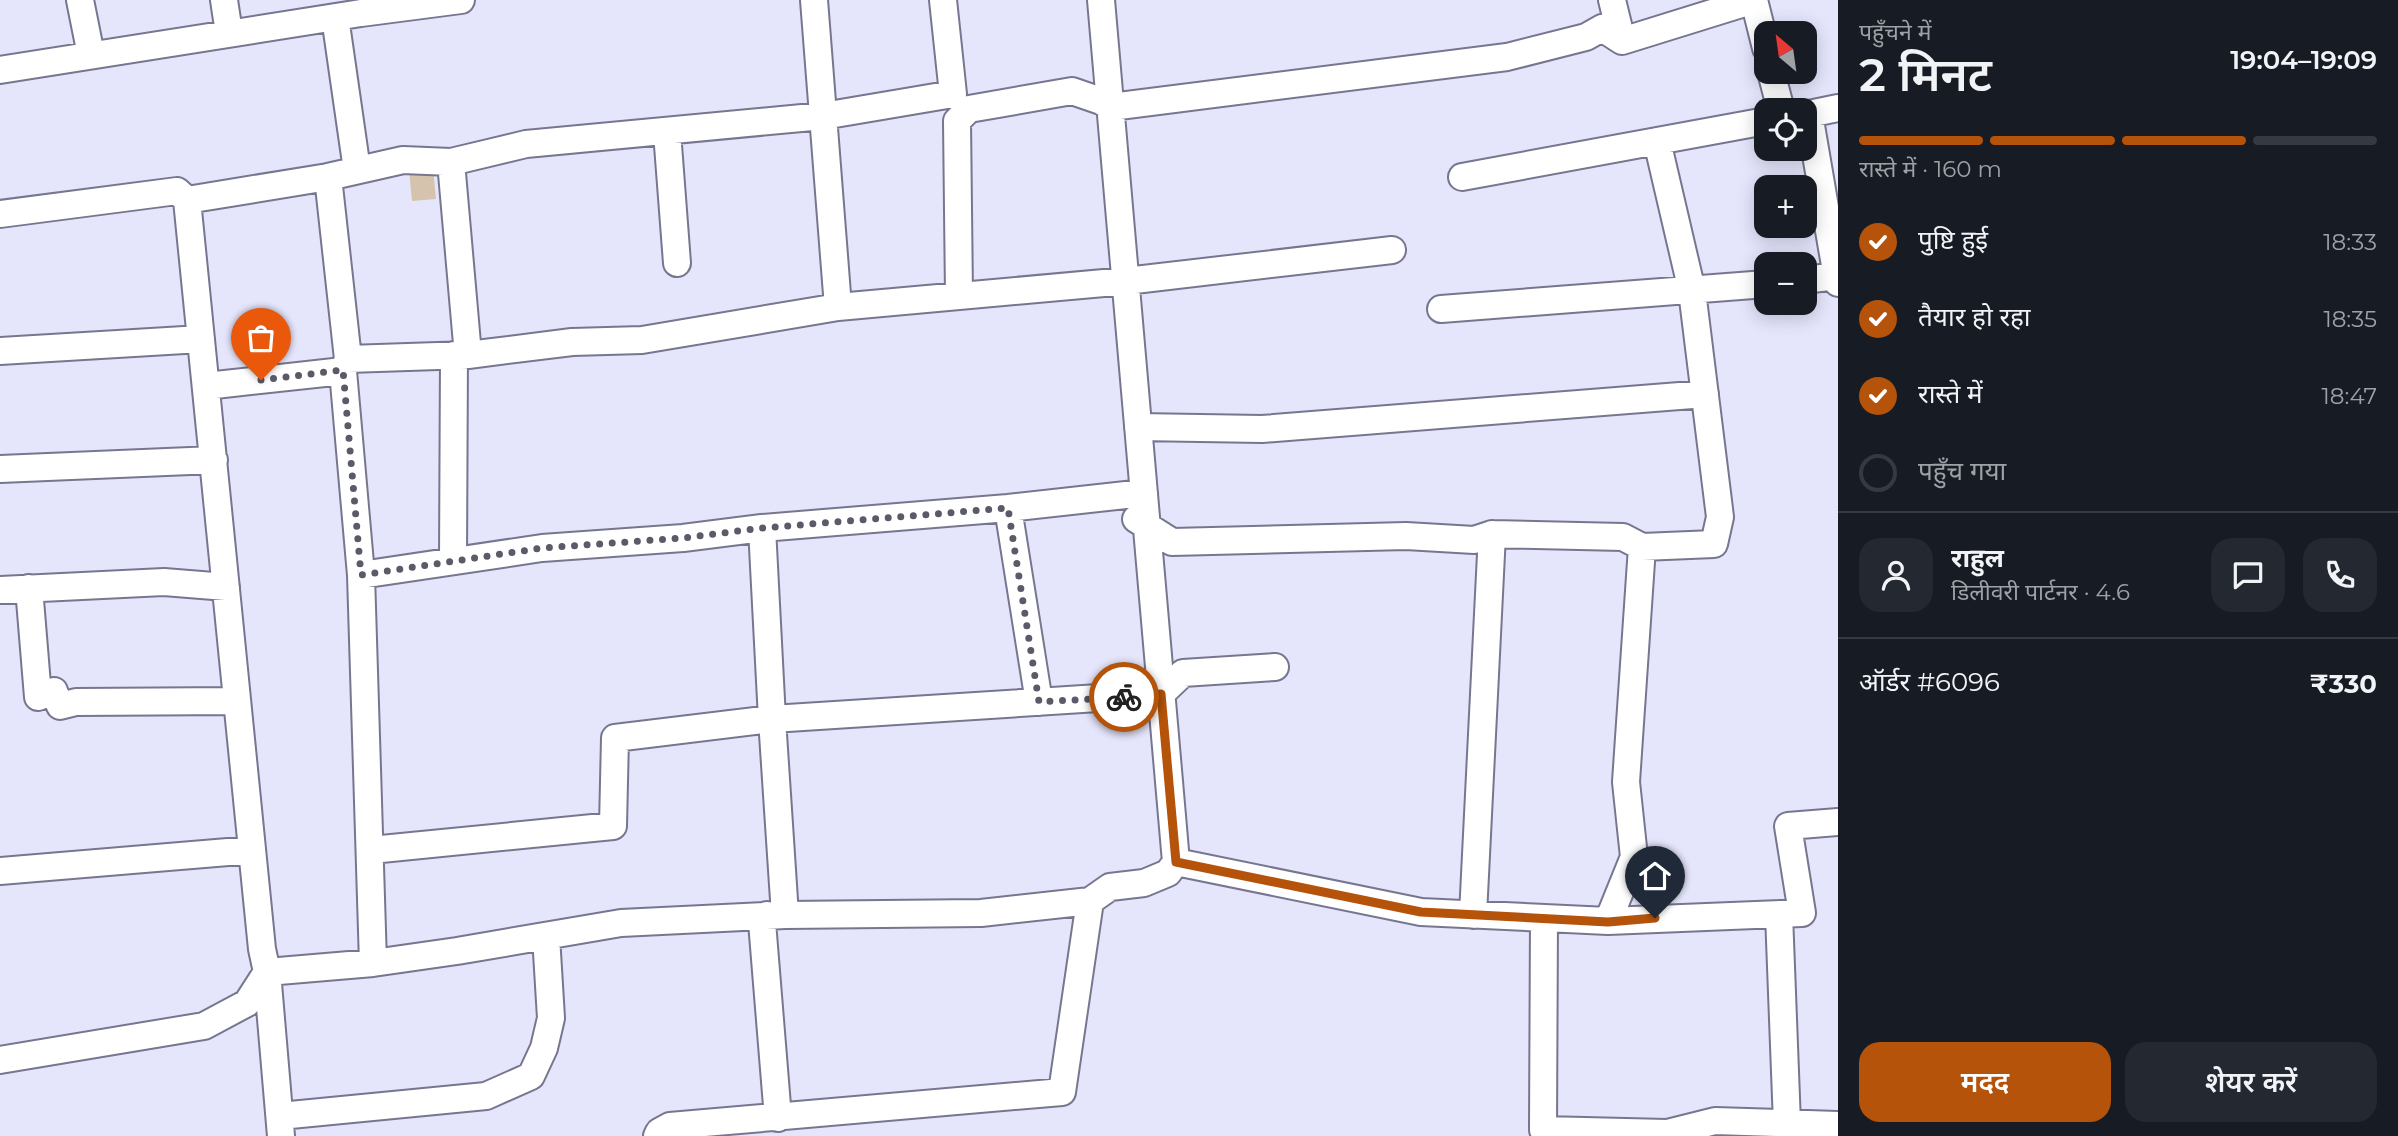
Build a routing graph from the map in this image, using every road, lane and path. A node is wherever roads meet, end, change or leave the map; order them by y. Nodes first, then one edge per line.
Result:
1 (80, 0) edge
2 (224, 0) edge
3 (461, 0) edge
4 (814, 0) edge
5 (943, 0) edge
6 (1101, 0) edge
7 (1612, 0) edge
8 (1754, 0) edge
9 (430, 2) edge
10 (352, 10) edge
11 (1759, 21) edge
12 (229, 33) junction
13 (1622, 41) junction
14 (91, 55) junction
15 (0, 70) edge
16 (1111, 107) junction
17 (1838, 108) edge
18 (1817, 112) edge
19 (823, 116) junction
20 (1754, 123) edge
21 (667, 132) junction
22 (1657, 141) junction
23 (1816, 161) edge
24 (452, 162) junction
25 (357, 170) junction
26 (328, 177) junction
27 (1462, 177) dead end
28 (187, 200) junction
29 (0, 214) edge
30 (1392, 250) dead end
31 (677, 263) dead end
32 (1838, 278) edge
33 (1817, 279) edge
34 (1126, 281) junction
35 (1754, 285) edge
36 (1692, 291) junction
37 (959, 296) junction
38 (838, 307) junction
39 (1441, 309) dead end
40 (201, 339) junction
41 (0, 351) edge
42 (461, 355) junction
43 (345, 365) junction
44 (206, 386) junction
45 (1705, 394) junction
46 (1138, 427) junction
47 (214, 460) junction
48 (0, 469) edge
49 (1144, 493) junction
50 (1008, 508) junction
51 (1141, 522) junction
52 (762, 528) junction
53 (1492, 534) junction
54 (1642, 547) junction
55 (453, 560) junction
56 (361, 575) junction
57 (226, 587) junction
58 (29, 588) junction
59 (0, 590) edge
60 (1275, 667) dead end
61 (1161, 694) junction
62 (237, 701) junction
63 (1039, 702) junction
64 (772, 719) junction
65 (1838, 822) edge
66 (252, 850) junction
67 (371, 850) junction
68 (1176, 862) junction
69 (0, 871) edge
70 (1090, 901) junction
71 (1779, 914) junction
72 (776, 915) junction
73 (1473, 915) junction
74 (1544, 918) junction
75 (1608, 922) junction
76 (546, 936) junction
77 (373, 963) junction
78 (267, 972) junction
79 (0, 1060) edge
80 (778, 1118) junction
81 (1787, 1124) junction
82 (1838, 1125) edge
83 (281, 1126) edge
84 (1716, 1129) edge
85 (657, 1136) edge

1 - 14 street
2 - 12 street
3 - 9 street
4 - 19 street
5 - 19 street
6 - 16 street
7 - 13 street
8 - 11 street
8 - 13 street
9 - 10 street
10 - 12 street
10 - 25 street
12 - 14 street
13 - 16 street
14 - 15 street
16 - 34 street
16 - 37 street
17 - 18 street
19 - 21 street
19 - 38 street
20 - 22 street
21 - 24 street
21 - 31 street
22 - 27 street
22 - 36 street
23 - 32 street
24 - 25 street
24 - 42 street
25 - 26 street
26 - 28 street
26 - 43 street
28 - 29 street
28 - 40 street
30 - 34 street
32 - 33 street
34 - 37 street
34 - 46 street
35 - 36 street
36 - 39 street
36 - 45 street
37 - 38 street
38 - 42 street
40 - 41 street
40 - 44 street
42 - 43 street
42 - 55 street
43 - 44 street
43 - 56 street
44 - 47 street
45 - 46 street
45 - 54 street
46 - 49 street
47 - 48 street
47 - 57 street
49 - 50 street
49 - 51 street
50 - 52 street
50 - 63 street
51 - 53 street
51 - 61 street
52 - 55 street
52 - 64 street
53 - 54 street
53 - 73 street
54 - 75 street
55 - 56 street
56 - 67 street
57 - 58 street
57 - 62 street
58 - 59 street
58 - 62 street
60 - 61 street
61 - 63 street
61 - 68 street
62 - 66 street
63 - 64 street
64 - 67 street
64 - 72 street
65 - 71 street
66 - 69 street
66 - 78 street
67 - 77 street
68 - 70 street
68 - 73 street
70 - 72 street
70 - 80 street
71 - 75 street
71 - 81 street
72 - 76 street
72 - 80 street
73 - 74 street
74 - 75 street
74 - 84 street
76 - 77 street
76 - 83 street
77 - 78 street
78 - 79 street
78 - 83 street
80 - 85 street
81 - 82 street
81 - 84 street

